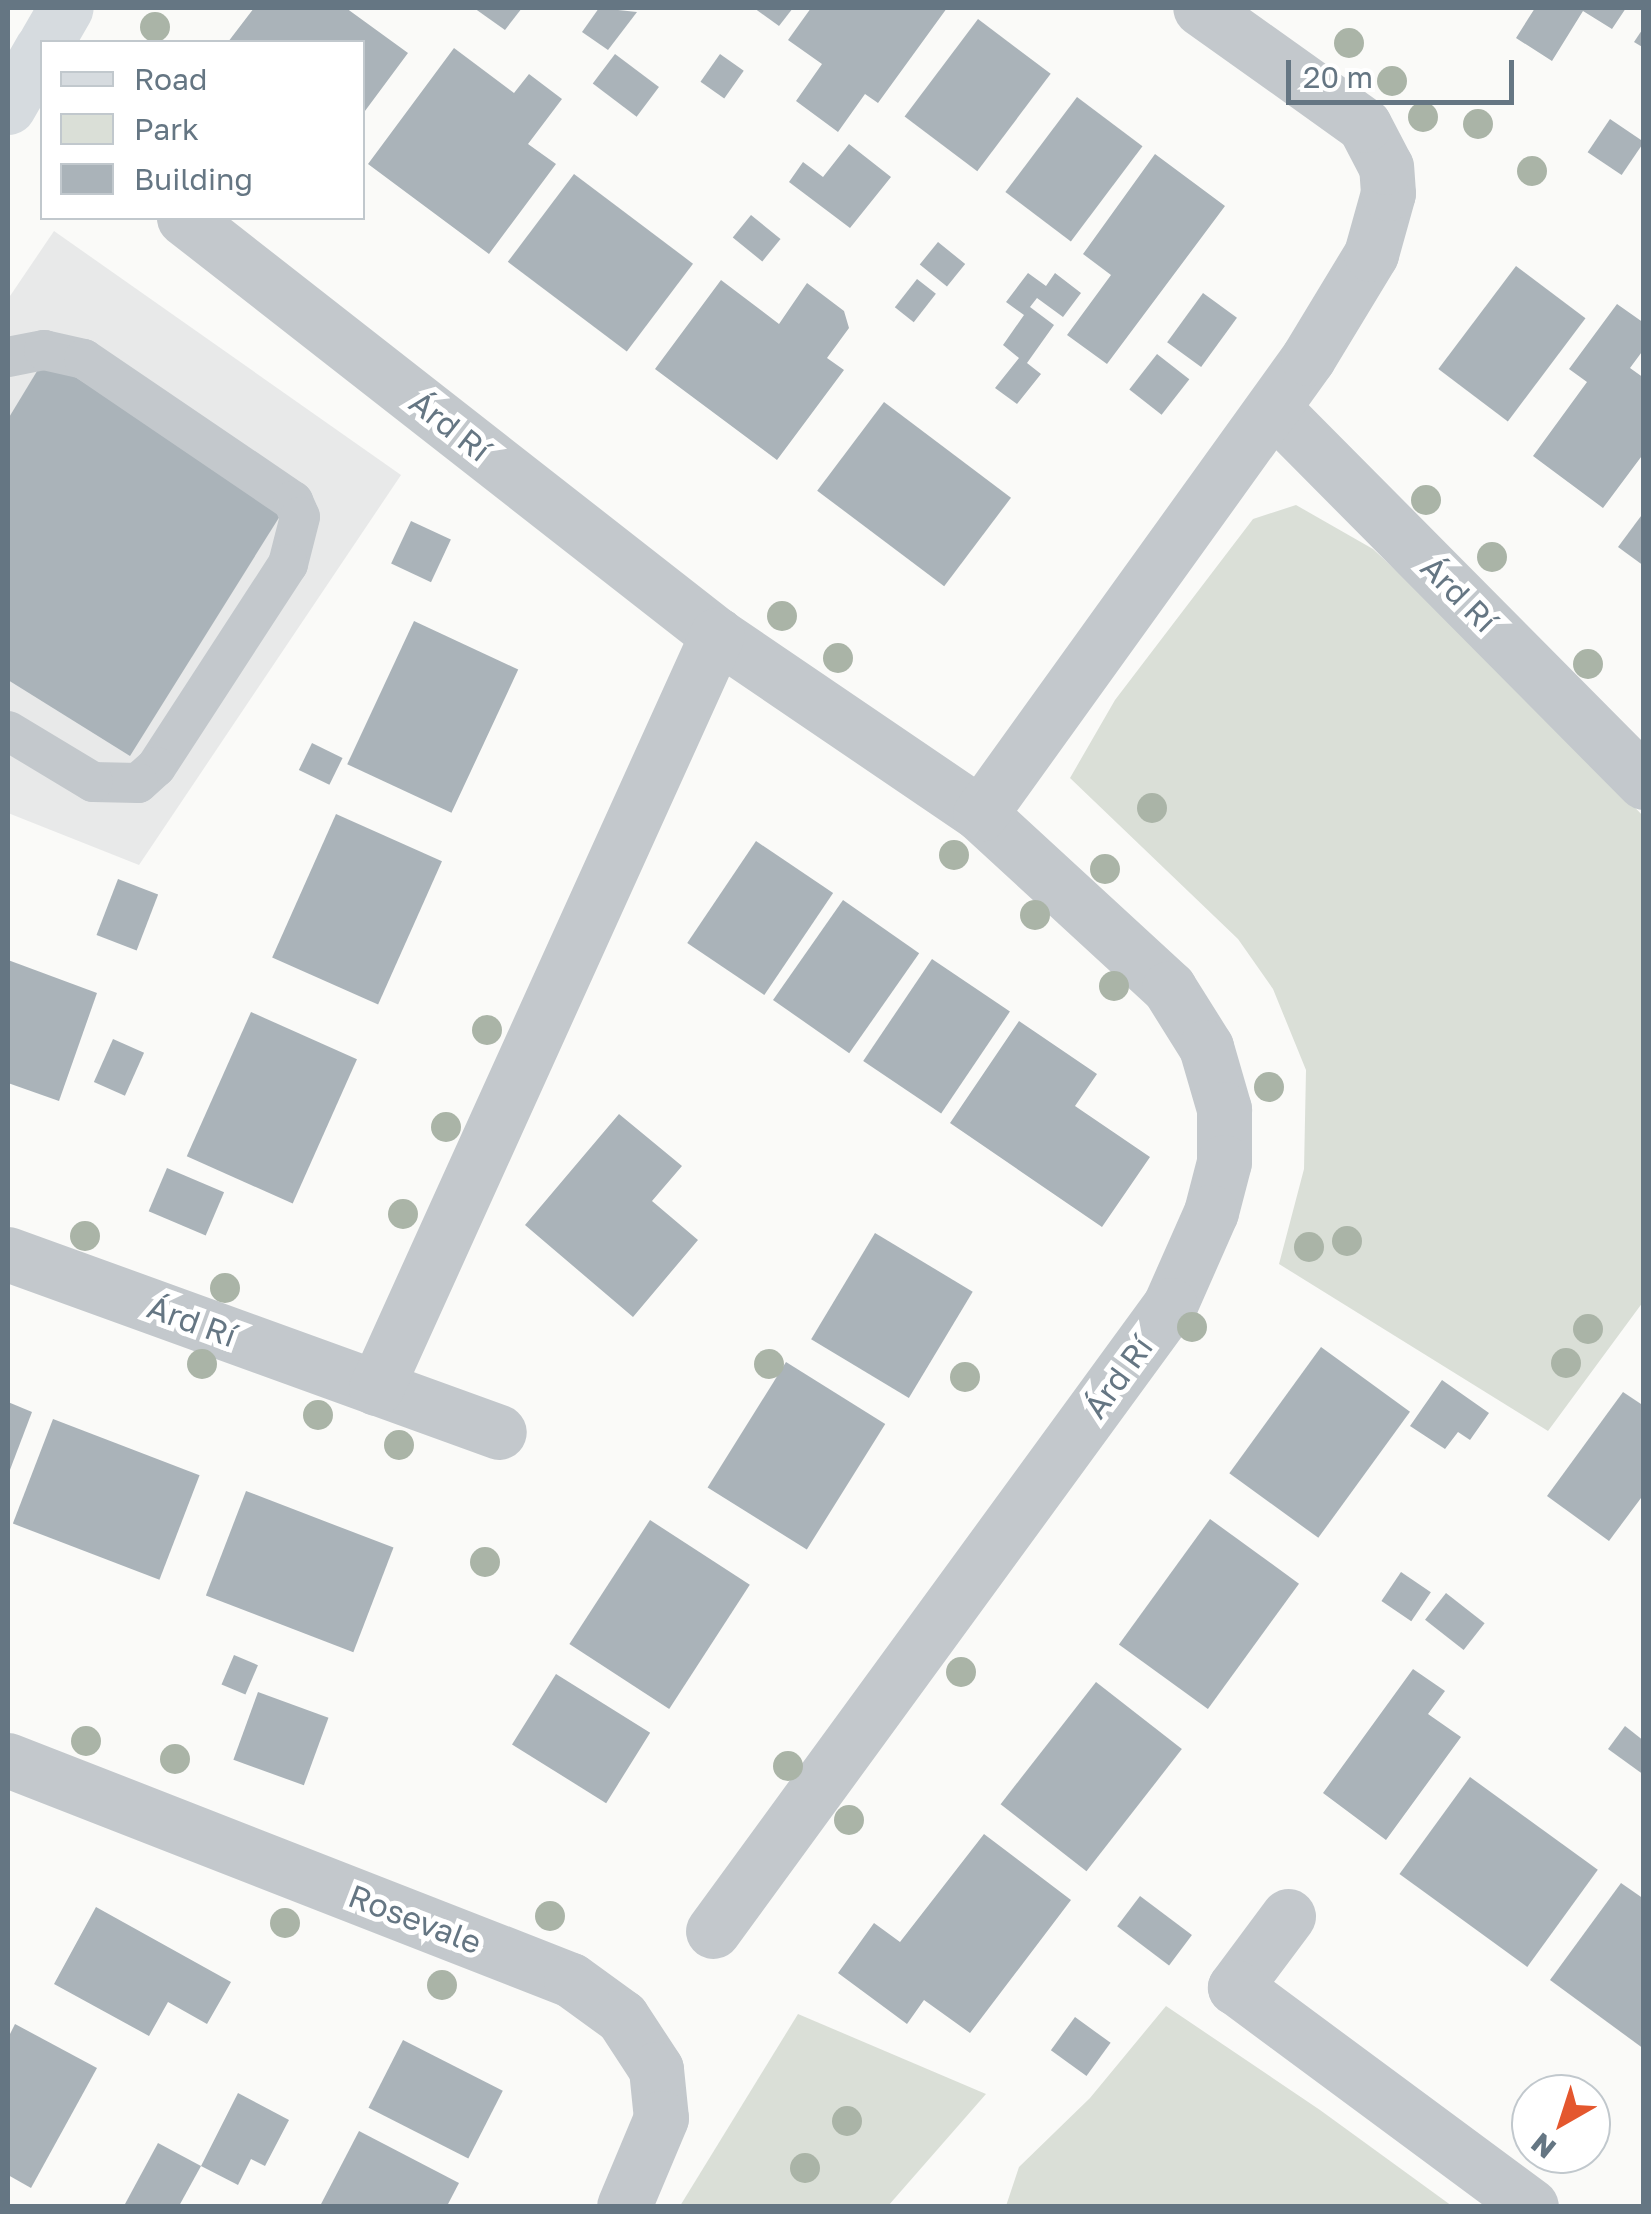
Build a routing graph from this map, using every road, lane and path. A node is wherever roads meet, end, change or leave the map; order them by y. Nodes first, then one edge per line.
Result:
1 (66, 8) edge
2 (1200, 8) edge
3 (50, 40) edge
4 (187, 220) edge
5 (8, 357) edge
6 (1273, 408) junction
7 (717, 635) junction
8 (8, 731) edge
9 (1644, 782) edge
10 (980, 814) junction
11 (8, 1254) edge
12 (376, 1388) junction
13 (498, 1432) dead end
14 (8, 1760) edge
15 (1288, 1916) dead end
16 (713, 1930) dead end
17 (624, 2206) edge
18 (1531, 2206) edge

1 - 3 main road
2 - 6 street
4 - 7 street, Árd Rí
5 - 8 lane
6 - 9 street, Árd Rí
6 - 10 street
7 - 10 street, Árd Rí
7 - 12 street
10 - 16 street, Árd Rí
11 - 12 street, Árd Rí
12 - 13 street, Árd Rí
14 - 17 street, Rosevale
15 - 18 street

